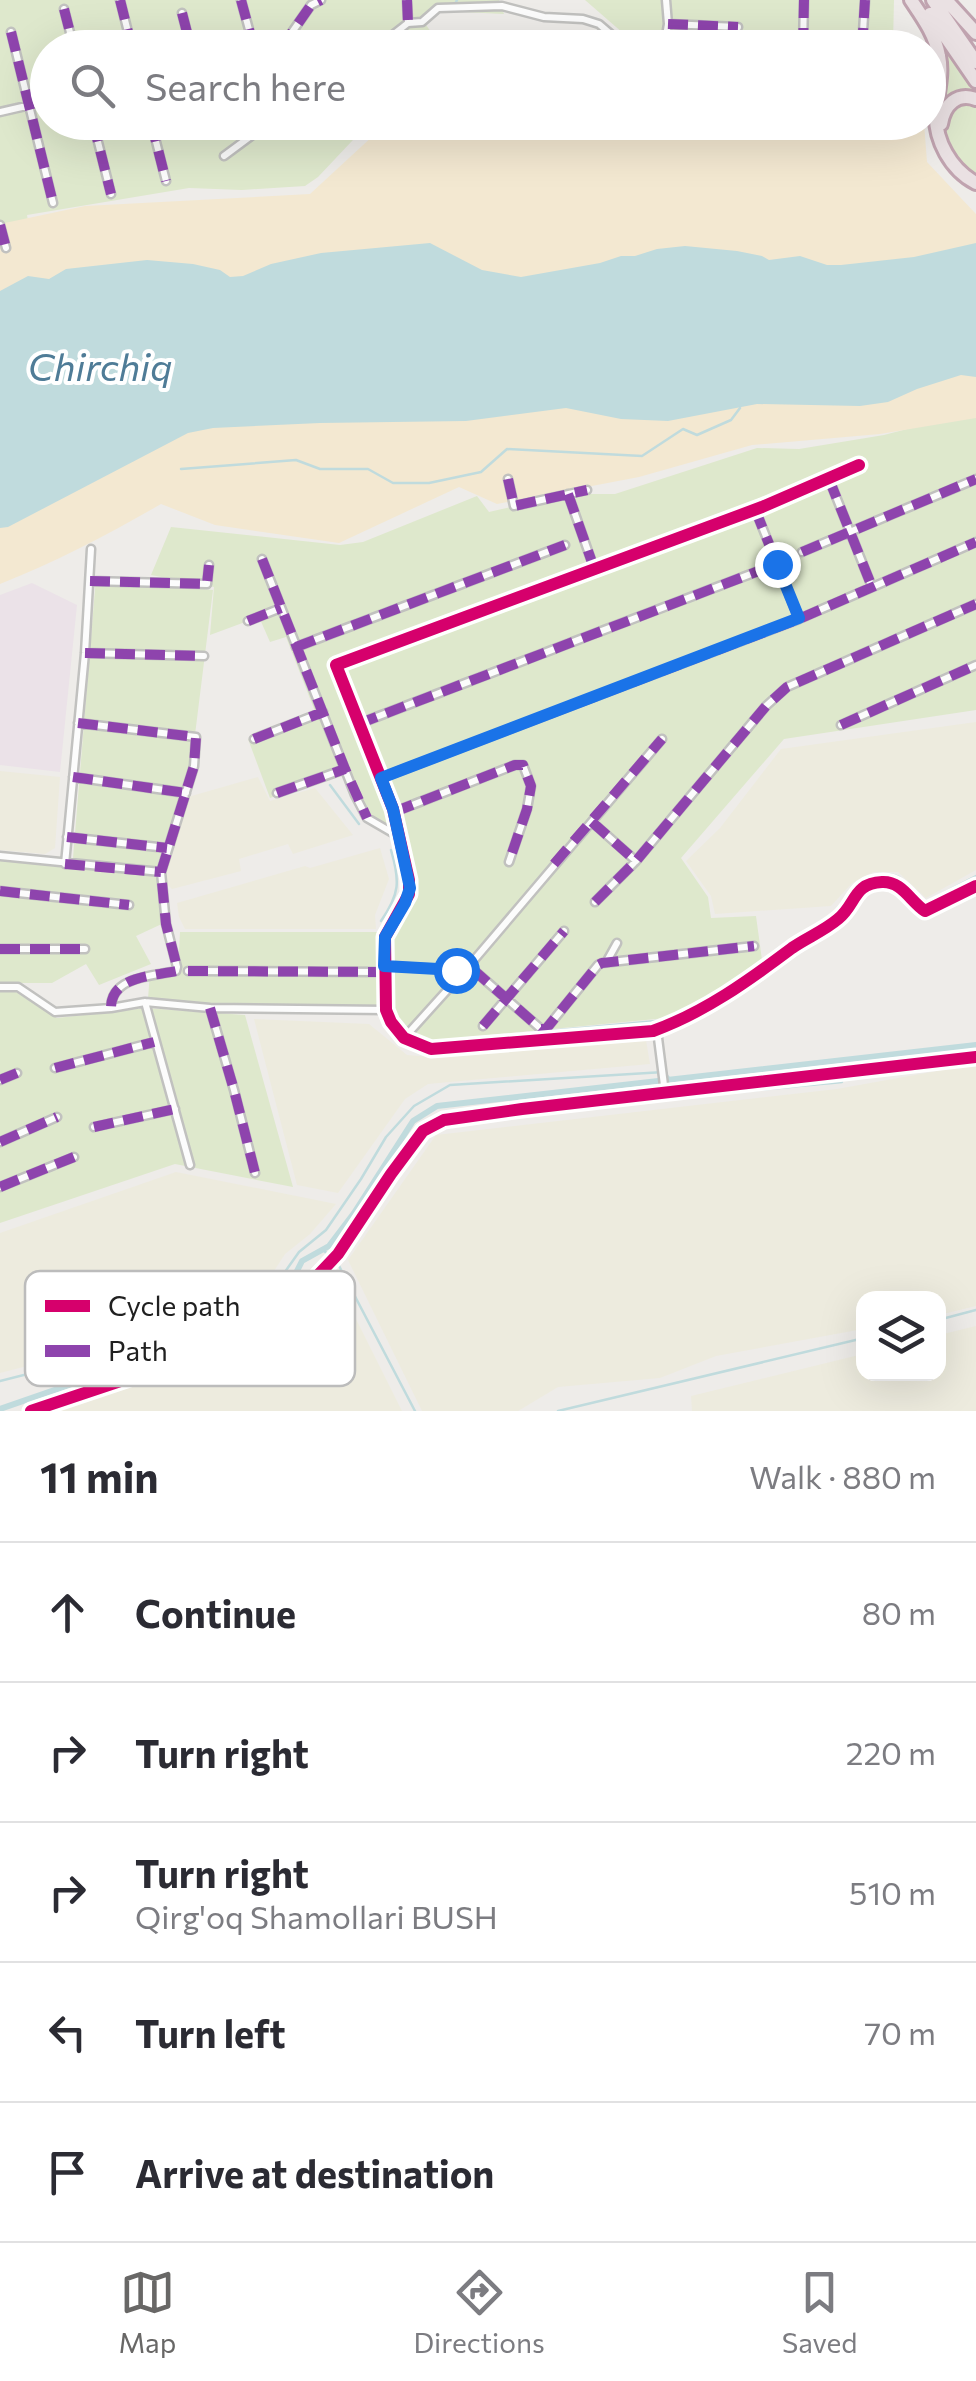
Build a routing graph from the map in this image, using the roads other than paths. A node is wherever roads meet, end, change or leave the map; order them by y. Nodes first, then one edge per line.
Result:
1 (120, 0) edge
2 (241, 0) edge
3 (321, 0) edge
4 (408, 0) edge
5 (666, 0) edge
6 (804, 0) edge
7 (865, 0) edge
8 (911, 0) edge
9 (920, 0) edge
10 (933, 0) edge
11 (946, 0) edge
12 (64, 8) dead end
13 (182, 14) dead end
14 (408, 23) junction
15 (668, 24) junction
16 (738, 27) dead end
17 (70, 30) edge
18 (128, 30) edge
19 (186, 30) edge
20 (249, 30) edge
21 (294, 30) edge
22 (399, 30) edge
23 (606, 30) edge
24 (667, 30) edge
25 (803, 30) edge
26 (863, 30) edge
27 (930, 30) edge
28 (941, 30) edge
29 (11, 32) dead end
30 (976, 33) edge
31 (946, 38) edge
32 (976, 62) edge
33 (976, 81) edge
34 (976, 100) edge
35 (28, 106) junction
36 (946, 110) edge
37 (0, 112) edge
38 (30, 113) edge
39 (37, 140) edge
40 (97, 140) edge
41 (156, 140) edge
42 (246, 140) edge
43 (941, 142) edge
44 (224, 156) dead end
45 (166, 181) dead end
46 (976, 183) edge
47 (110, 194) dead end
48 (54, 203) dead end
49 (0, 225) edge
50 (6, 248) dead end
51 (859, 466) dead end
52 (976, 479) edge
53 (508, 480) dead end
54 (829, 480) junction
55 (587, 490) dead end
56 (568, 494) junction
57 (755, 509) junction
58 (851, 534) junction
59 (976, 542) edge
60 (565, 544) dead end
61 (91, 548) dead end
62 (802, 552) dead end
63 (262, 559) dead end
64 (777, 564) junction
65 (209, 565) dead end
66 (594, 568) junction
67 (90, 581) junction
68 (872, 587) junction
69 (976, 604) edge
70 (281, 608) junction
71 (799, 618) junction
72 (248, 621) dead end
73 (296, 646) junction
74 (85, 652) junction
75 (204, 656) dead end
76 (976, 666) edge
77 (323, 712) junction
78 (78, 723) junction
79 (358, 724) junction
80 (840, 726) dead end
81 (254, 739) dead end
82 (662, 740) dead end
83 (345, 769) junction
84 (73, 778) junction
85 (381, 778) junction
86 (186, 793) junction
87 (277, 793) dead end
88 (394, 812) junction
89 (592, 822) junction
90 (67, 837) junction
91 (399, 837) junction
92 (167, 848) junction
93 (0, 856) edge
94 (636, 861) junction
95 (509, 862) dead end
96 (64, 864) junction
97 (162, 872) junction
98 (976, 886) edge
99 (0, 891) edge
100 (595, 902) dead end
101 (129, 905) dead end
102 (564, 931) dead end
103 (617, 943) dead end
104 (754, 946) dead end
105 (0, 949) edge
106 (85, 949) dead end
107 (606, 962) junction
108 (469, 966) junction
109 (384, 969) junction
110 (188, 971) dead end
111 (0, 987) edge
112 (506, 1000) junction
113 (145, 1002) junction
114 (111, 1008) junction
115 (210, 1008) junction
116 (386, 1010) junction
117 (484, 1026) dead end
118 (546, 1029) junction
119 (653, 1031) junction
120 (404, 1038) junction
121 (546, 1040) junction
122 (154, 1042) junction
123 (976, 1057) edge
124 (55, 1068) dead end
125 (16, 1074) dead end
126 (0, 1080) edge
127 (664, 1090) junction
128 (175, 1109) junction
129 (57, 1116) dead end
130 (94, 1127) dead end
131 (0, 1142) edge
132 (74, 1157) dead end
133 (190, 1165) dead end
134 (256, 1173) dead end
135 (0, 1187) edge
136 (322, 1271) edge
137 (106, 1386) edge
138 (31, 1411) edge

1 - 18 street
2 - 20 street
3 - 21 street
4 - 14 street
5 - 15 street
6 - 25 street
7 - 26 street
8 - 27 highway
9 - 28 highway
10 - 32 highway
11 - 30 highway
12 - 17 street
13 - 19 street
14 - 22 street
14 - 23 street
15 - 16 street
15 - 24 street
29 - 35 street
31 - 33 highway
34 - 36 highway
35 - 37 street
35 - 38 street
39 - 48 street
40 - 47 street
41 - 45 street
42 - 44 street
43 - 46 highway
49 - 50 street
51 - 54 street
52 - 58 street
53 - 56 street
54 - 57 street
54 - 58 street
55 - 56 street
56 - 66 street
57 - 64 street
57 - 66 street
58 - 62 street
58 - 68 street
59 - 68 street
60 - 73 street
61 - 67 street
63 - 70 street
64 - 71 street
64 - 79 street
65 - 67 street
66 - 79 street
67 - 74 street
68 - 71 street
69 - 94 street
70 - 72 street
70 - 73 street
71 - 85 street
73 - 77 street
74 - 75 street
74 - 78 street
76 - 80 street
77 - 81 street
77 - 83 street
78 - 84 street
78 - 86 street
79 - 85 street
82 - 89 street
83 - 87 street
83 - 91 street
84 - 86 street
84 - 90 street
85 - 88 street
86 - 92 street
88 - 91 street
88 - 95 street
89 - 94 street
89 - 108 street
90 - 92 street
90 - 96 street
91 - 109 street
92 - 97 street
93 - 96 street
94 - 100 street
96 - 97 street
97 - 114 street
98 - 119 street
99 - 101 street
102 - 112 street
103 - 107 street
104 - 107 street
105 - 106 street
107 - 118 street
108 - 109 street
108 - 112 street
108 - 120 street
109 - 110 street
109 - 116 street
111 - 114 street
112 - 117 street
112 - 118 street
113 - 114 street
113 - 115 street
113 - 122 street
115 - 116 street
115 - 134 street
116 - 120 street
118 - 121 street
119 - 121 street
119 - 127 street
120 - 121 street
122 - 124 street
122 - 128 street
123 - 127 street
125 - 126 street
127 - 136 street
128 - 130 street
128 - 133 street
129 - 131 street
132 - 135 street
137 - 138 street

